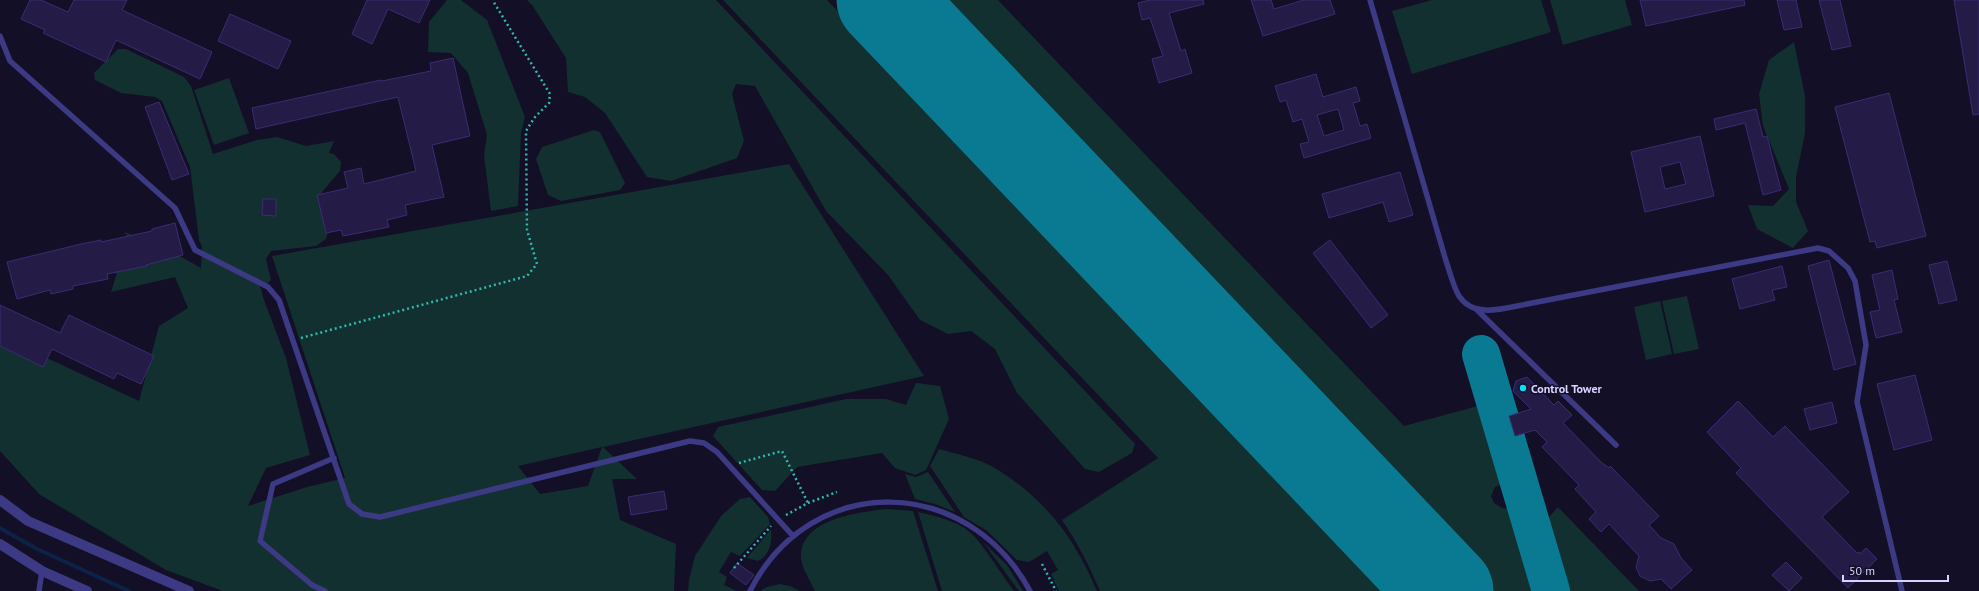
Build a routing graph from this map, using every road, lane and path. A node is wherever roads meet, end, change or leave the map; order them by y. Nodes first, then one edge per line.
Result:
1 (1370, 0) edge
2 (493, 1) dead end
3 (0, 36) edge
4 (1477, 310) junction
5 (293, 340) junction
6 (1616, 445) dead end
7 (334, 458) junction
8 (729, 465) junction
9 (0, 500) edge
10 (808, 503) dead end
11 (793, 536) junction
12 (0, 544) edge
13 (1042, 564) dead end
14 (42, 571) junction
15 (39, 591) edge
16 (87, 591) edge
17 (190, 591) edge
18 (325, 591) edge
19 (750, 591) edge
20 (1030, 591) edge
21 (1056, 591) edge
22 (1902, 591) edge

1 - 4 lane
2 - 5 path
3 - 5 lane
4 - 6 lane
4 - 22 lane
5 - 7 lane
7 - 8 lane
7 - 18 lane
8 - 10 path
8 - 11 lane
9 - 17 street
11 - 19 lane
11 - 20 lane
12 - 14 street
13 - 21 path
14 - 15 lane
14 - 16 street

